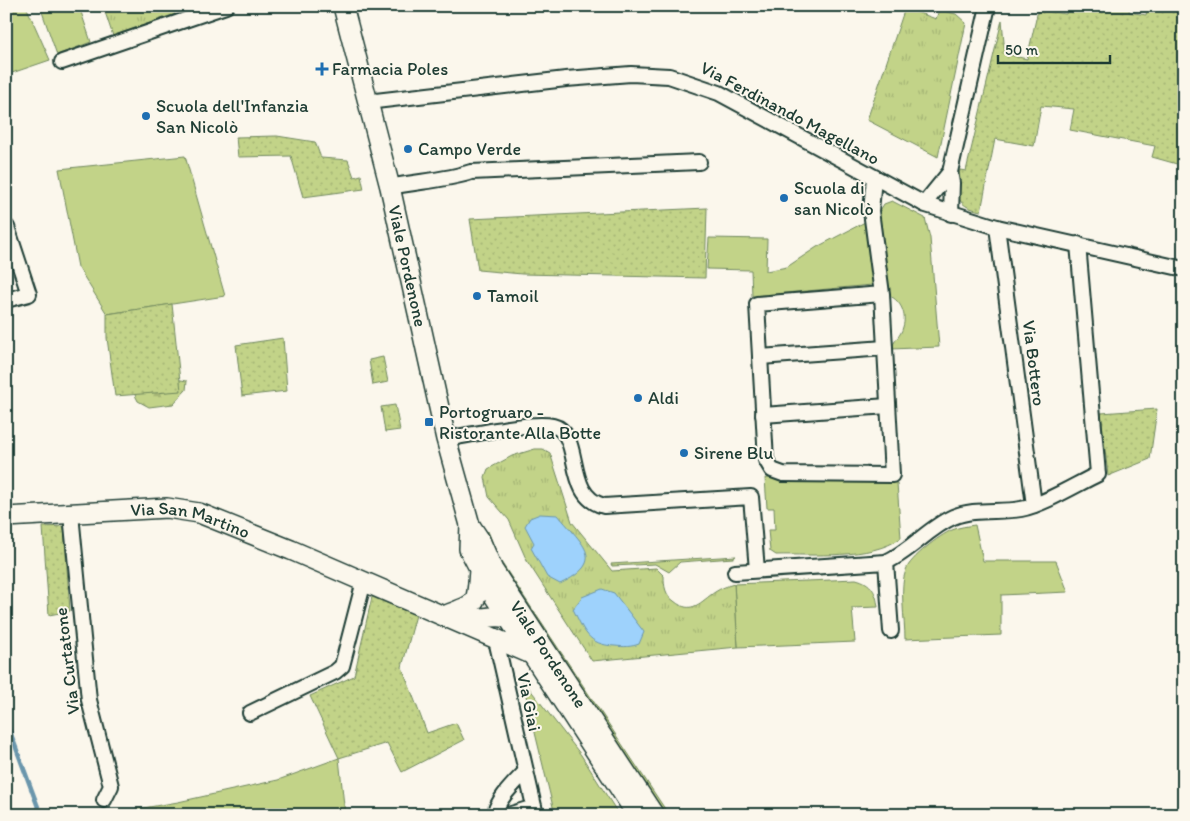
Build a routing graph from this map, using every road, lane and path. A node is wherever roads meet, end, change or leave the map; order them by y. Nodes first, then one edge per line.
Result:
1 (226, 6) edge
2 (343, 6) edge
3 (988, 6) edge
4 (62, 62) dead end
5 (367, 102) junction
6 (700, 162) dead end
7 (950, 172) junction
8 (874, 178) junction
9 (390, 187) junction
10 (924, 204) junction
11 (951, 214) junction
12 (6, 227) edge
13 (997, 227) junction
14 (1078, 244) junction
15 (1184, 269) edge
16 (882, 294) junction
17 (6, 300) edge
18 (885, 348) junction
19 (760, 357) junction
20 (888, 406) junction
21 (763, 414) junction
22 (446, 439) junction
23 (1034, 505) junction
24 (71, 514) junction
25 (6, 517) edge
26 (470, 525) junction
27 (886, 562) junction
28 (479, 570) junction
29 (756, 570) junction
30 (735, 572) dead end
31 (364, 581) junction
32 (479, 593) junction
33 (445, 616) junction
34 (506, 618) junction
35 (488, 631) junction
36 (891, 631) dead end
37 (531, 654) junction
38 (250, 713) dead end
39 (599, 731) junction
40 (525, 772) junction
41 (104, 800) dead end
42 (535, 811) edge
43 (494, 815) edge
44 (508, 815) edge
45 (637, 815) edge
46 (654, 815) edge

1 - 4 street
2 - 5 main road, Viale Pordenone
3 - 7 street
5 - 8 street, Via Ferdinando Magellano
5 - 9 main road, Viale Pordenone
6 - 9 street
7 - 10 street
7 - 11 street
8 - 10 street, Via Ferdinando Magellano
8 - 16 street
9 - 22 main road, Viale Pordenone
10 - 11 street, Via Ferdinando Magellano
11 - 13 street, Via Ferdinando Magellano
12 - 17 street
13 - 14 street, Via Ferdinando Magellano
13 - 23 street, Via Bottero
14 - 15 street, Via Ferdinando Magellano
14 - 23 street
16 - 18 street
16 - 19 street
18 - 19 street
18 - 20 street
19 - 21 street
20 - 21 street
20 - 21 street
22 - 26 main road, Viale Pordenone
22 - 29 street
23 - 27 street
24 - 25 main road, Via San Martino
24 - 31 main road, Via San Martino
24 - 41 street, Via Curtatone
26 - 28 main road, Viale Pordenone
26 - 39 main road, Viale Pordenone
27 - 29 street
27 - 36 street
28 - 32 main road
28 - 34 main road, Viale Pordenone
29 - 30 street
31 - 33 main road, Via San Martino
31 - 38 street
32 - 33 main road
32 - 35 street, Via Giai
33 - 35 main road, Via San Martino
34 - 35 main road, Via San Martino
34 - 37 main road, Viale Pordenone
34 - 39 main road, Viale Pordenone
35 - 37 main road, Via San Martino
35 - 40 street, Via Giai
37 - 45 main road, Viale Pordenone
39 - 46 main road, Viale Pordenone
40 - 42 street, Via Giai
40 - 43 street
42 - 44 street

